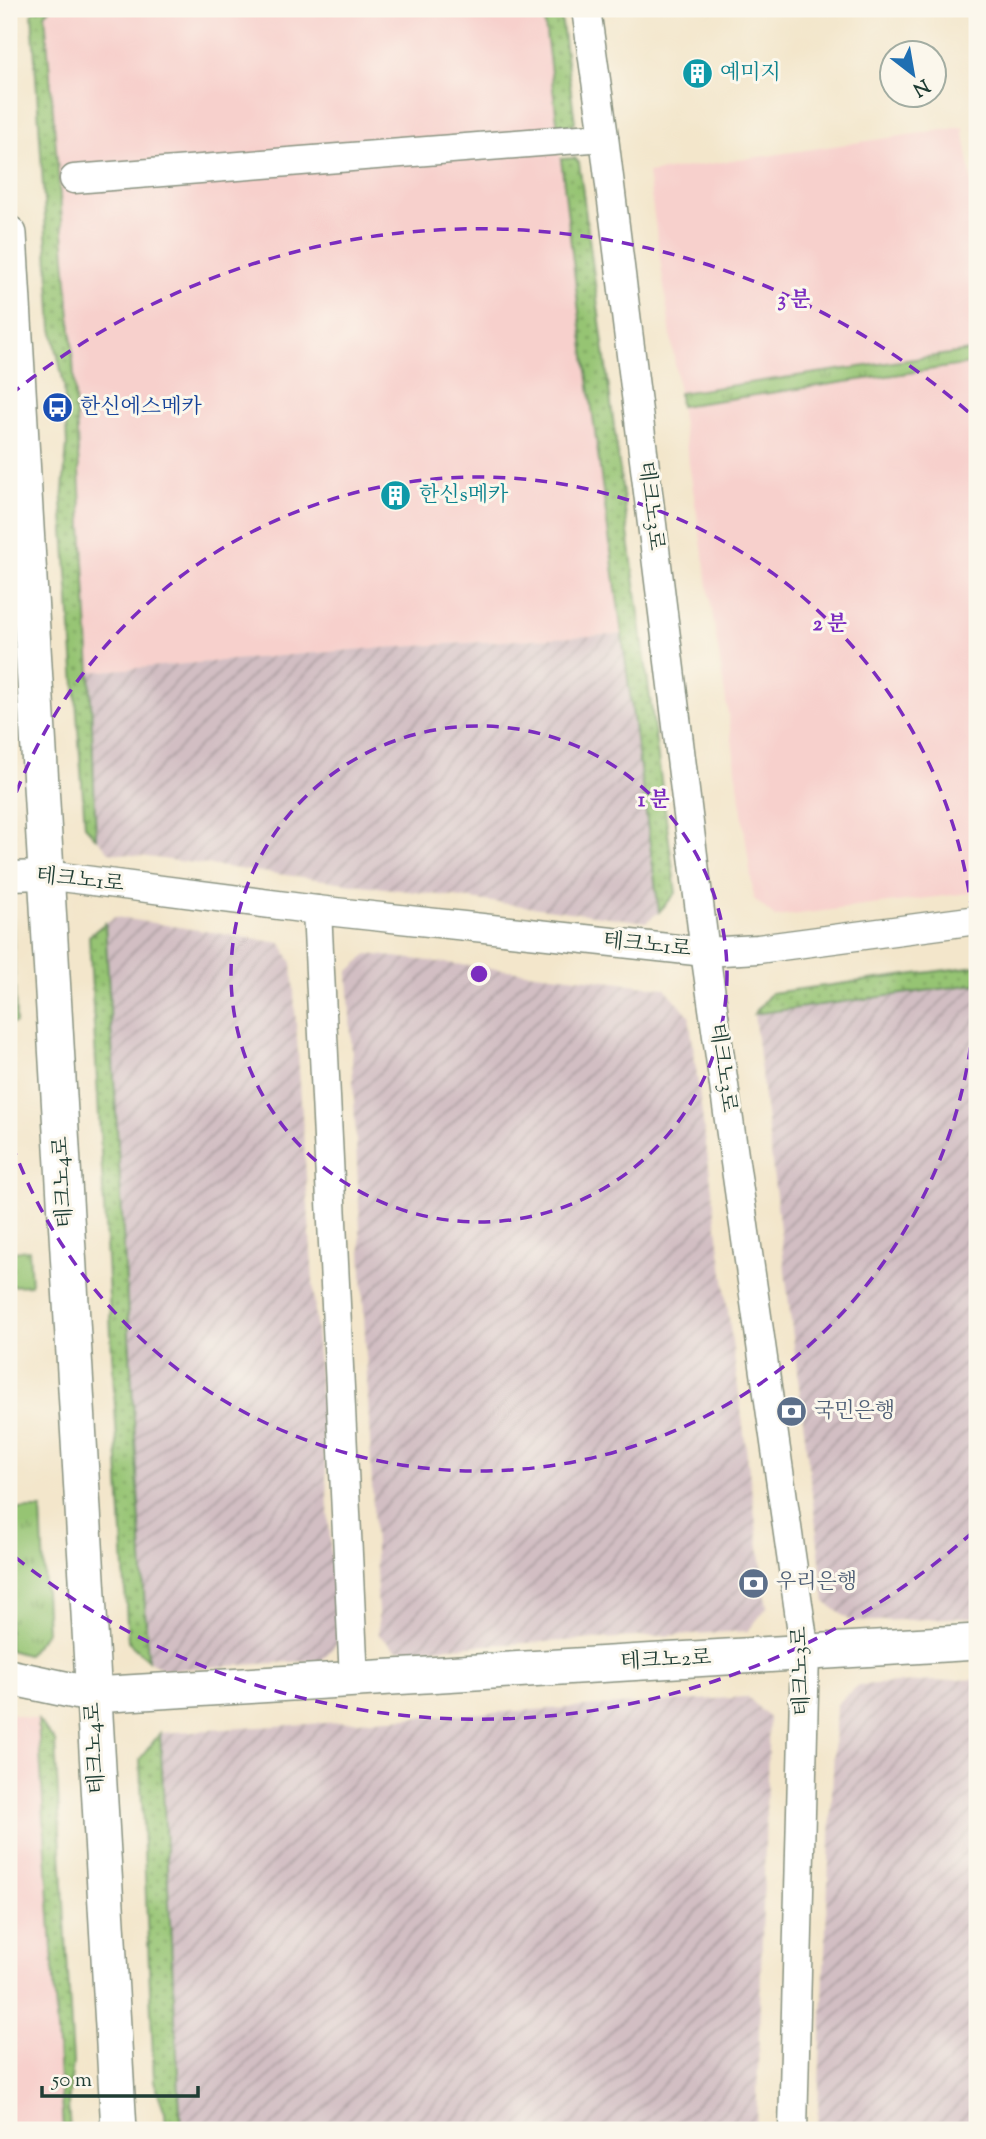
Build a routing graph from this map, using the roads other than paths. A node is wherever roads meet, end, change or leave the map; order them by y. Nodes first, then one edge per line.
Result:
1 (586, 9) edge
2 (604, 137) junction
3 (74, 179) dead end
4 (9, 234) edge
5 (46, 875) junction
6 (9, 876) edge
7 (317, 910) junction
8 (977, 920) edge
9 (705, 952) junction
10 (977, 1642) edge
11 (805, 1653) junction
12 (9, 1677) edge
13 (354, 1679) junction
14 (93, 1695) junction
15 (119, 2130) edge
16 (793, 2130) edge

1 - 2 street, 테크노3로
2 - 3 street
2 - 9 street, 테크노3로
4 - 5 main road, 테크노4로
5 - 6 street, 테크노1로
5 - 7 street, 테크노1로
5 - 14 main road, 테크노4로
7 - 9 street, 테크노1로
7 - 13 street
8 - 9 street, 테크노1로
9 - 11 street, 테크노3로
10 - 11 main road, 테크노2로
11 - 13 main road, 테크노2로
11 - 16 street, 테크노3로
12 - 14 main road, 테크노2로
13 - 14 main road, 테크노2로
14 - 15 main road, 테크노4로

